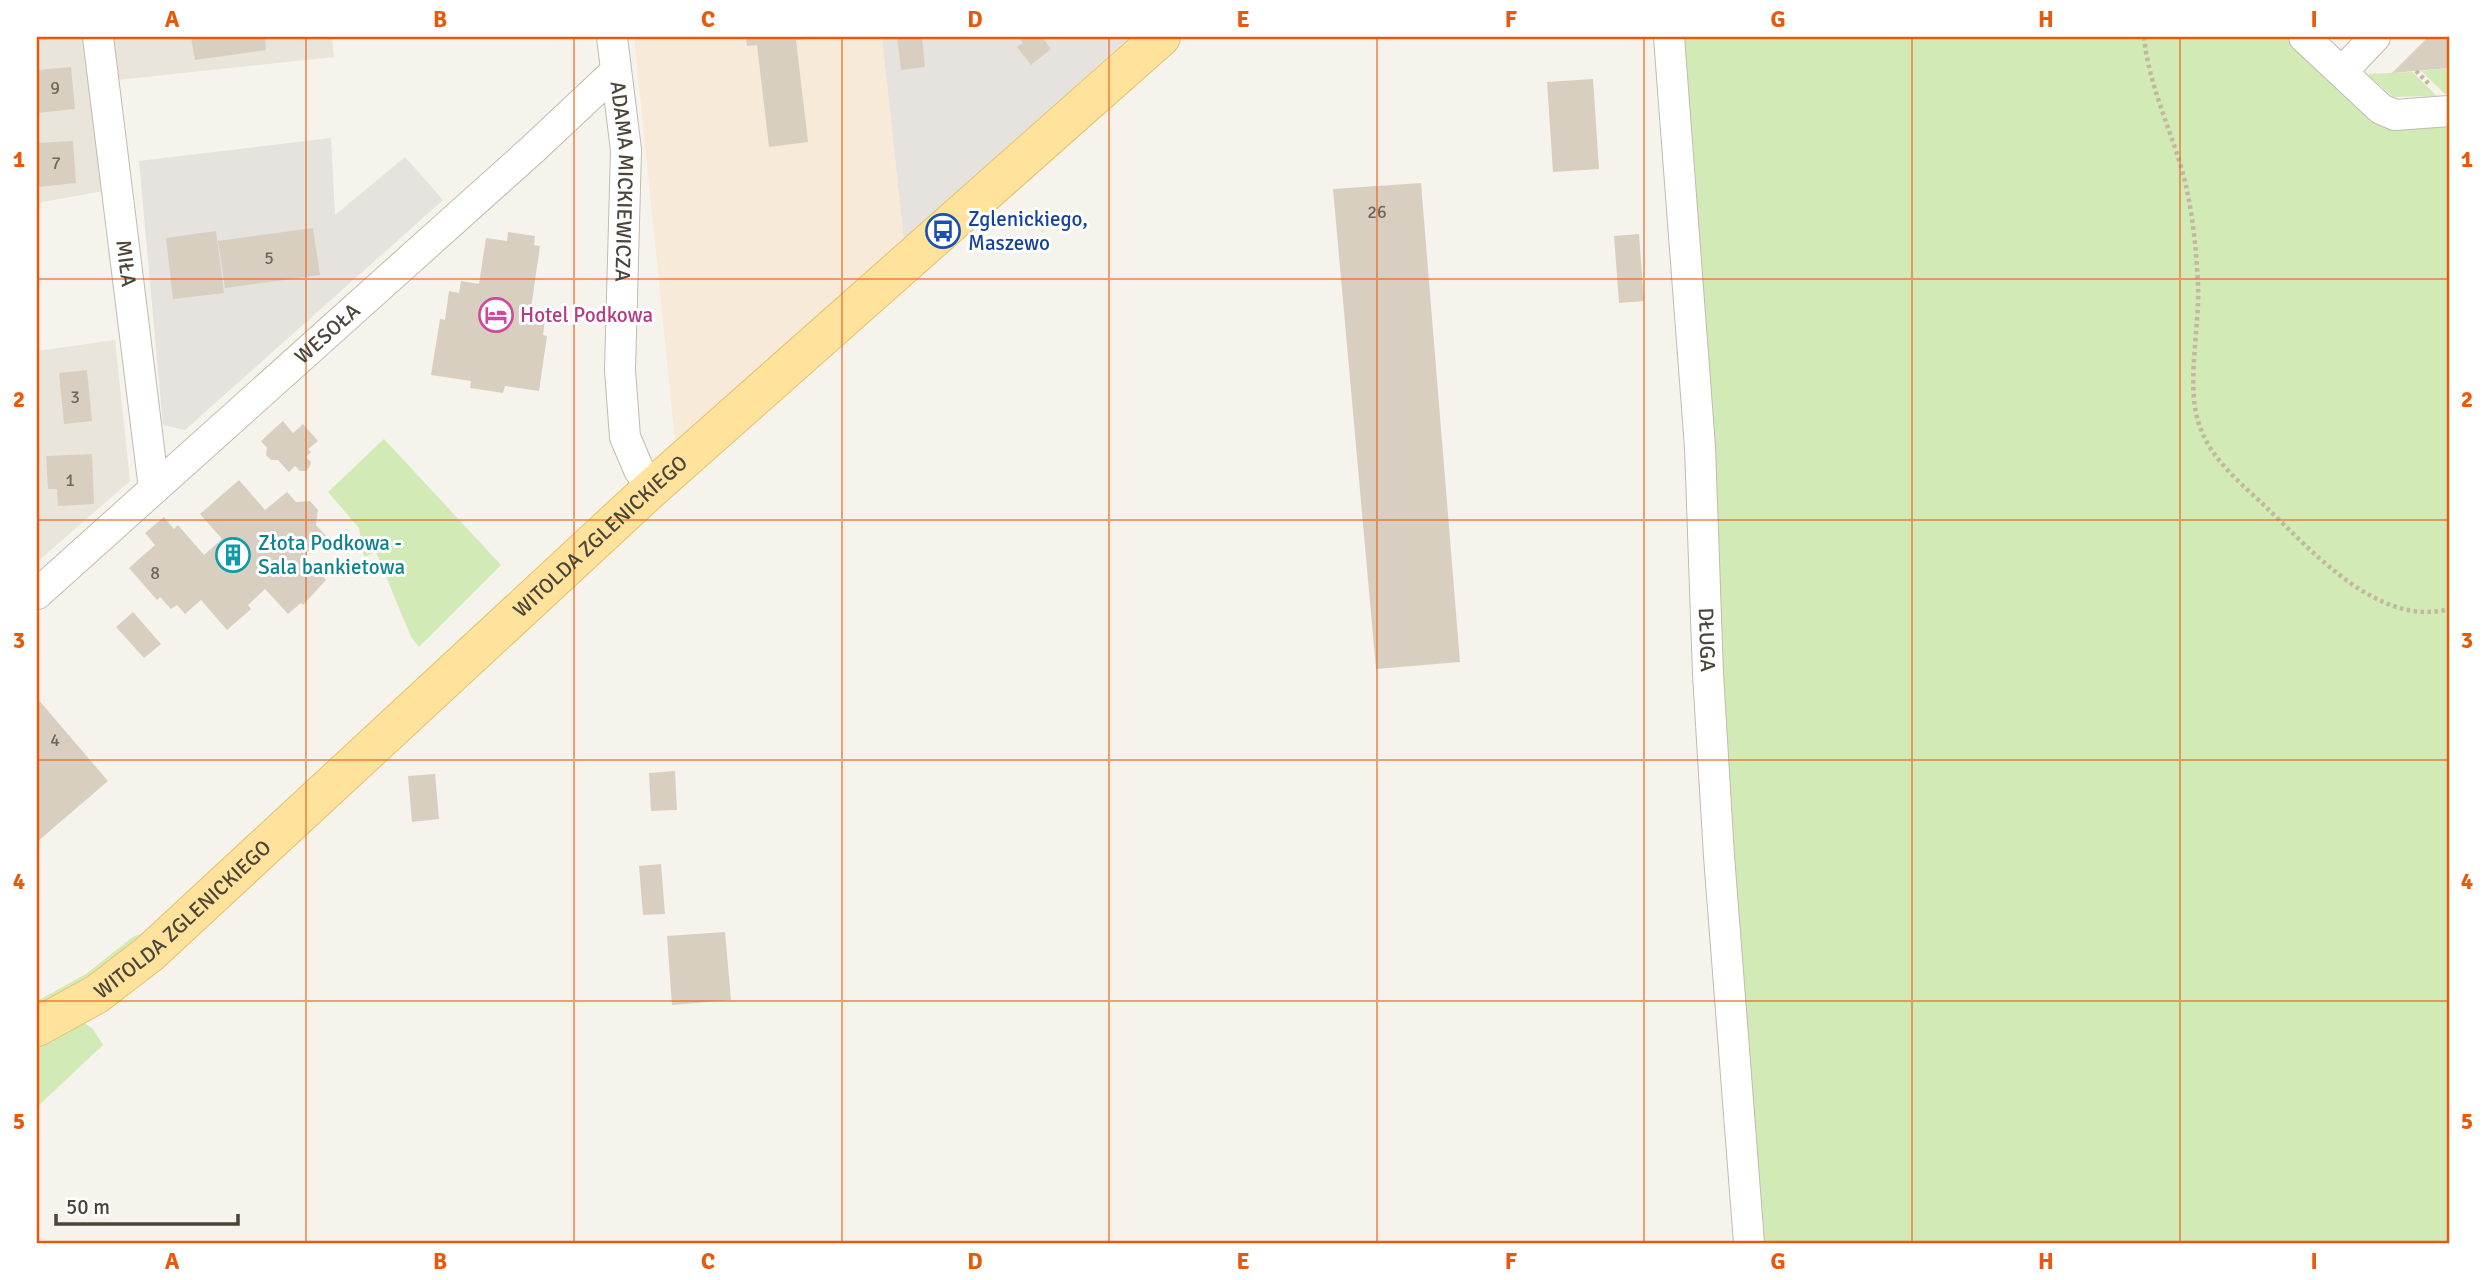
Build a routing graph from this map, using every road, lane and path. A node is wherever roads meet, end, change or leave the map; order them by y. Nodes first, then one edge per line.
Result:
1 (98, 37) edge
2 (612, 37) edge
3 (1161, 37) edge
4 (1669, 37) edge
5 (2144, 37) edge
6 (2304, 37) edge
7 (2375, 37) edge
8 (615, 72) junction
9 (2342, 72) junction
10 (2449, 111) edge
11 (652, 488) junction
12 (155, 489) junction
13 (37, 594) edge
14 (2449, 609) edge
15 (37, 1027) edge
16 (1749, 1243) edge

1 - 12 street, MIŁA
2 - 8 street, ADAMA MICKIEWICZA
3 - 11 main road, WITOLDA ZGLENICKIEGO
4 - 16 street, DŁUGA
5 - 14 path
6 - 9 street
7 - 9 street
8 - 11 street, ADAMA MICKIEWICZA
8 - 12 street, WESOŁA
9 - 10 street
11 - 15 main road, WITOLDA ZGLENICKIEGO
12 - 13 street, WESOŁA

